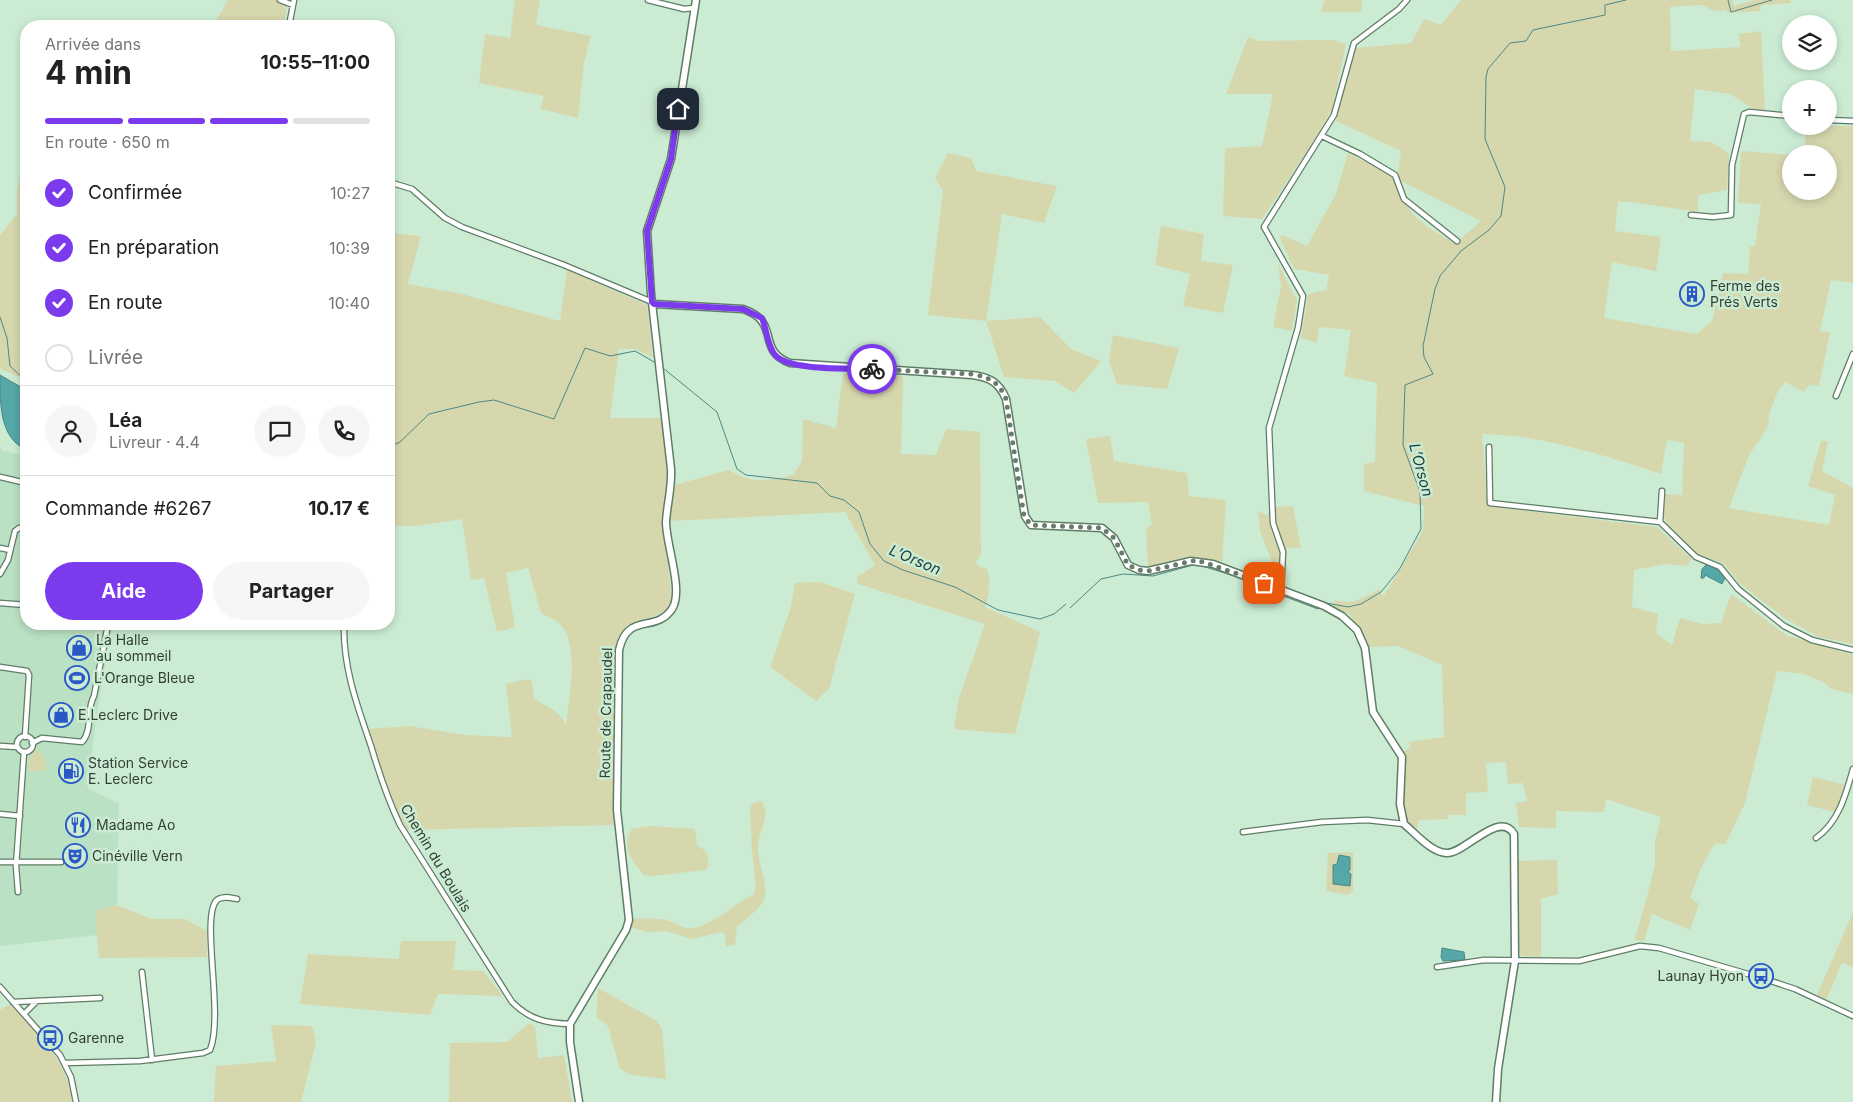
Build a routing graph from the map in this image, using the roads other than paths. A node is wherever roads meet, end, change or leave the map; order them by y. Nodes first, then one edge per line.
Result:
1 (280, 0) edge
2 (648, 0) edge
3 (696, 0) edge
4 (1407, 0) edge
5 (293, 2) edge
6 (694, 8) junction
7 (290, 20) edge
8 (1782, 115) edge
9 (1837, 120) edge
10 (1853, 121) edge
11 (1322, 136) junction
12 (395, 184) edge
13 (1691, 215) dead end
14 (1457, 241) dead end
15 (652, 302) junction
16 (1853, 354) edge
17 (1836, 396) dead end
18 (1489, 447) dead end
19 (0, 477) edge
20 (20, 482) edge
21 (1662, 491) dead end
22 (1660, 522) junction
23 (20, 528) edge
24 (0, 548) edge
25 (10, 550) junction
26 (0, 574) edge
27 (1281, 590) junction
28 (0, 603) edge
29 (20, 605) edge
30 (107, 630) edge
31 (344, 630) edge
32 (1853, 650) edge
33 (0, 667) edge
34 (25, 737) junction
35 (32, 742) junction
36 (0, 746) edge
37 (17, 747) junction
38 (24, 752) junction
39 (1853, 768) edge
40 (0, 814) edge
41 (20, 816) junction
42 (1404, 824) junction
43 (1243, 832) dead end
44 (1816, 838) dead end
45 (17, 861) junction
46 (0, 862) edge
47 (61, 862) dead end
48 (18, 892) dead end
49 (237, 899) dead end
50 (1515, 961) junction
51 (1437, 967) dead end
52 (142, 972) dead end
53 (0, 987) edge
54 (100, 998) dead end
55 (37, 1001) junction
56 (13, 1002) junction
57 (24, 1014) junction
58 (1853, 1016) edge
59 (570, 1024) junction
60 (152, 1060) junction
61 (65, 1063) junction
62 (76, 1102) edge
63 (579, 1102) edge
64 (1496, 1102) edge

1 - 5 street
2 - 6 street
3 - 6 street, Route de Crapaudel
4 - 11 street
5 - 7 street
6 - 15 street, Route de Crapaudel
8 - 13 street
9 - 10 street
11 - 14 street
11 - 27 street
12 - 15 street
15 - 27 street
15 - 59 street, Route de Crapaudel
16 - 17 street
18 - 22 street
19 - 20 street
21 - 22 street
22 - 32 street
23 - 25 street
24 - 25 street
25 - 26 street
27 - 42 street
28 - 29 street
30 - 35 street
31 - 59 street, Chemin du Boulais
33 - 34 street
34 - 35 street
34 - 37 street
35 - 38 street
36 - 37 street
37 - 38 street
38 - 41 street
39 - 44 street
40 - 41 street
41 - 45 street
42 - 43 street
42 - 50 street
45 - 46 street
45 - 47 street
45 - 48 street
49 - 60 street
50 - 51 street
50 - 58 street
50 - 64 street
52 - 60 street
53 - 56 street
54 - 55 street
55 - 56 street
55 - 57 street
56 - 57 street
57 - 61 street
59 - 63 street
60 - 61 street
61 - 62 street

